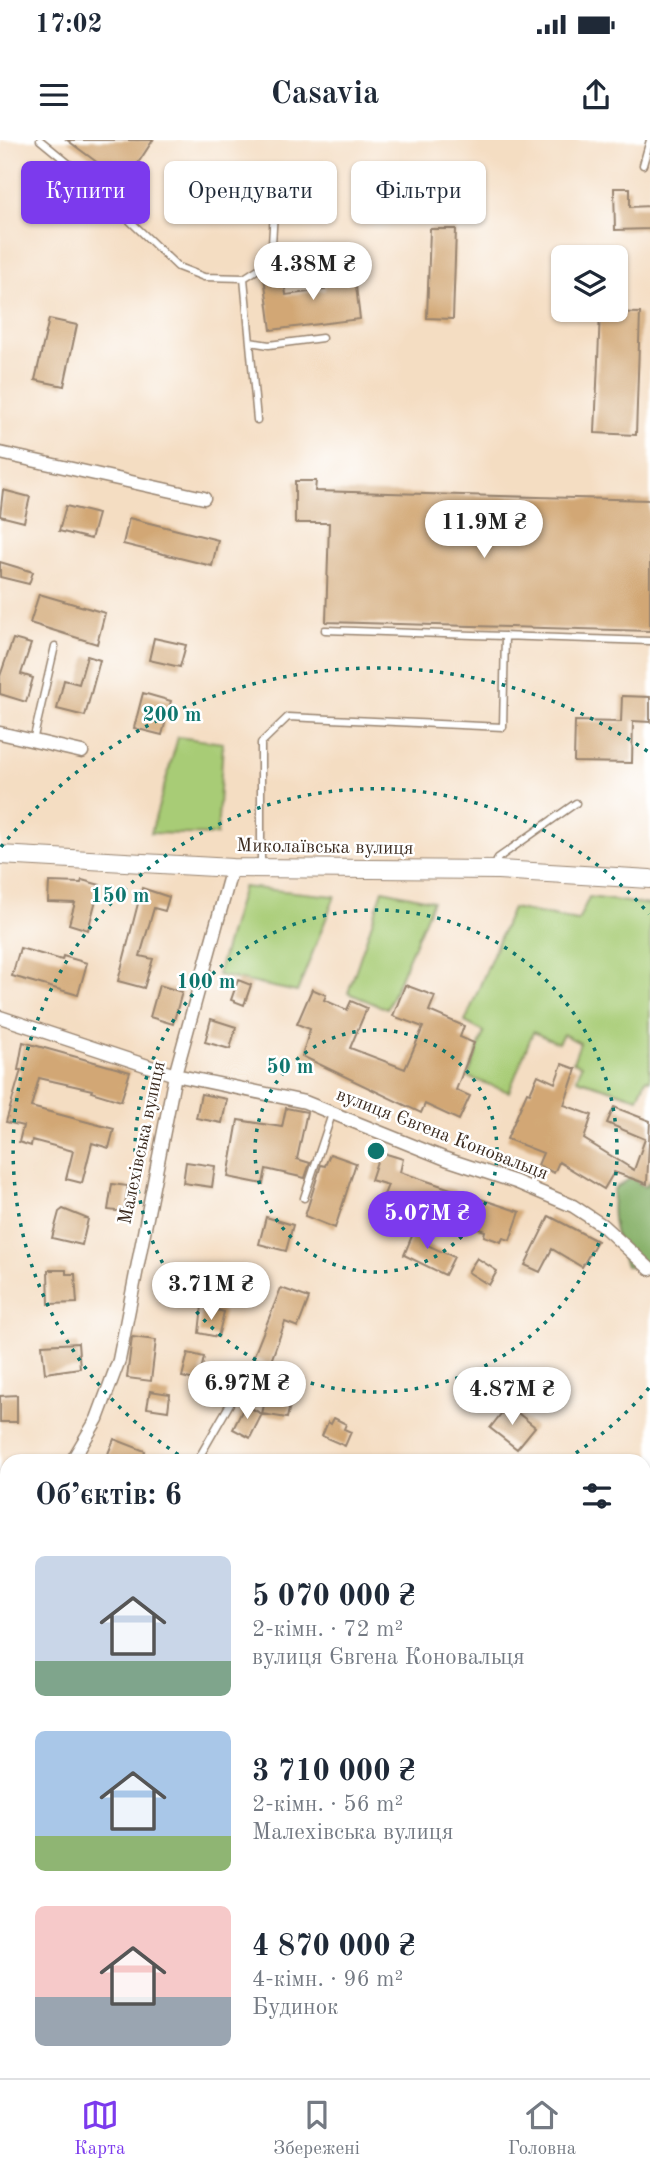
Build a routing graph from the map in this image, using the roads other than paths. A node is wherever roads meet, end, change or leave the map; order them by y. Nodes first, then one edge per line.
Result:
1 (40, 140) edge
2 (650, 140) edge
3 (643, 165) dead end
4 (273, 224) edge
5 (244, 278) junction
6 (322, 338) dead end
7 (250, 342) junction
8 (257, 420) dead end
9 (0, 453) edge
10 (204, 498) dead end
11 (325, 630) dead end
12 (505, 636) junction
13 (650, 641) edge
14 (55, 646) dead end
15 (0, 733) edge
16 (33, 741) junction
17 (82, 752) dead end
18 (576, 803) dead end
19 (0, 855) edge
20 (232, 868) junction
21 (261, 869) junction
22 (493, 870) junction
23 (650, 878) edge
24 (0, 1017) edge
25 (175, 1075) junction
26 (332, 1114) junction
27 (304, 1198) dead end
28 (650, 1269) edge
29 (247, 1374) dead end
30 (76, 1454) edge
31 (201, 1454) edge

1 - 5 lane
2 - 3 lane
4 - 5 lane
5 - 7 lane
6 - 7 lane
7 - 8 lane
9 - 10 street
11 - 12 lane
12 - 13 lane
12 - 21 lane
14 - 16 lane
15 - 16 street
16 - 17 street
18 - 22 lane
19 - 20 main road, Миколаївська вулиця
20 - 21 main road, Миколаївська вулиця
20 - 25 street, Малехівська вулиця
21 - 22 main road, Миколаївська вулиця
22 - 23 main road, Миколаївська вулиця
24 - 25 street, вулиця Євгена Коновальця
25 - 26 street, вулиця Євгена Коновальця
25 - 30 street, Малехівська вулиця
26 - 27 lane
26 - 28 street, вулиця Євгена Коновальця
29 - 31 lane

